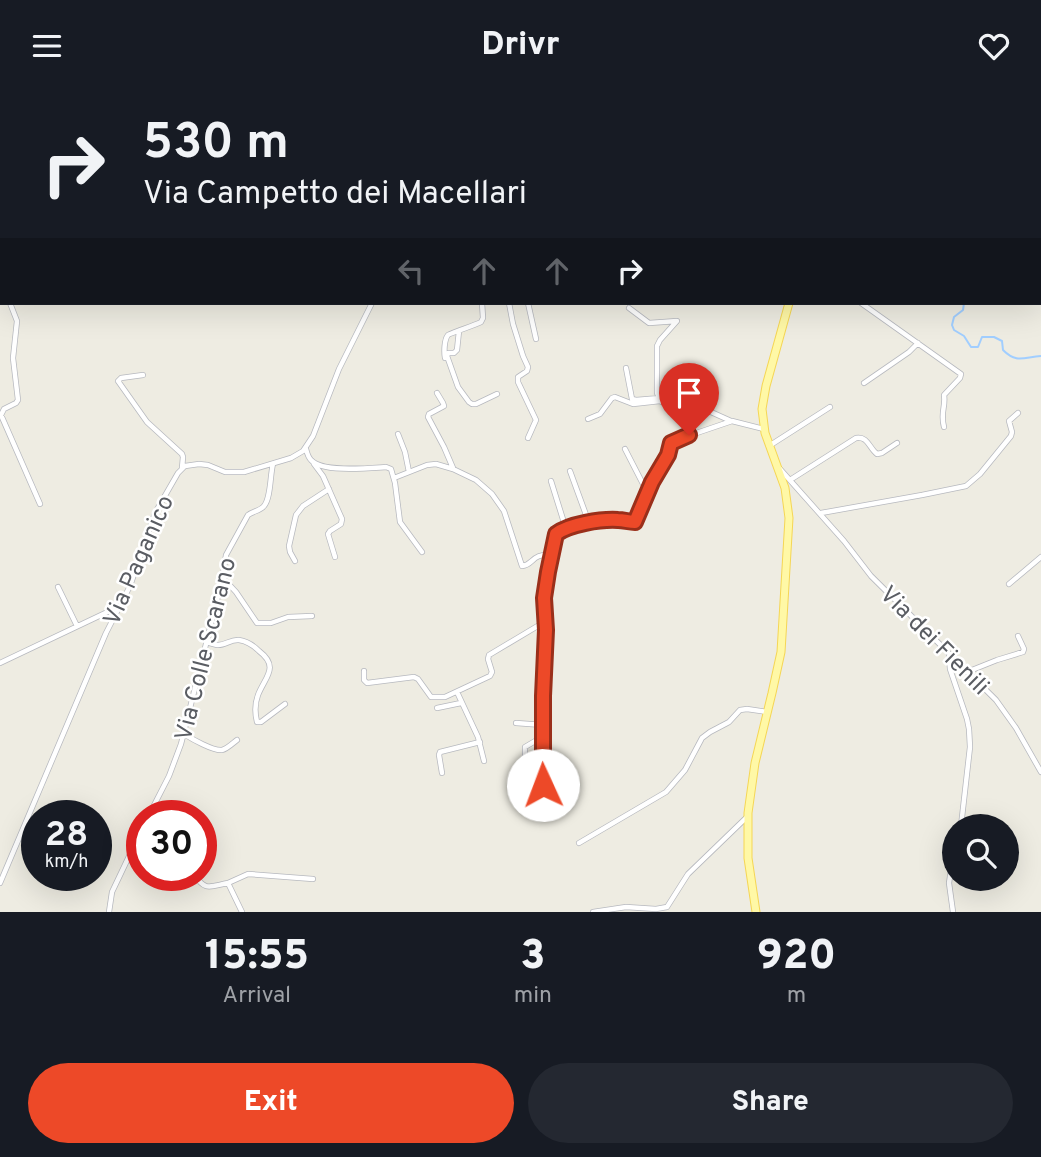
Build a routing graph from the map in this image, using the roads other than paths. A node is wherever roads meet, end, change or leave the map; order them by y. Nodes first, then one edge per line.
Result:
1 (11, 305) edge
2 (371, 305) edge
3 (482, 305) edge
4 (509, 305) edge
5 (528, 305) edge
6 (788, 305) edge
7 (864, 305) edge
8 (629, 308) dead end
9 (458, 331) junction
10 (536, 339) dead end
11 (918, 343) junction
12 (626, 368) dead end
13 (143, 375) dead end
14 (453, 381) dead end
15 (864, 383) dead end
16 (437, 393) dead end
17 (497, 394) dead end
18 (659, 398) junction
19 (676, 407) junction
20 (830, 407) dead end
21 (1018, 413) dead end
22 (588, 419) dead end
23 (732, 421) junction
24 (944, 427) dead end
25 (764, 429) junction
26 (398, 434) dead end
27 (528, 438) dead end
28 (897, 443) dead end
29 (769, 446) junction
30 (306, 449) junction
31 (625, 449) dead end
32 (273, 463) junction
33 (314, 463) junction
34 (777, 465) junction
35 (182, 468) junction
36 (453, 469) junction
37 (570, 471) dead end
38 (409, 472) junction
39 (394, 478) junction
40 (790, 480) junction
41 (551, 481) dead end
42 (649, 488) junction
43 (329, 489) junction
44 (40, 504) dead end
45 (820, 514) junction
46 (589, 523) junction
47 (566, 529) junction
48 (422, 552) dead end
49 (551, 555) junction
50 (335, 557) dead end
51 (1041, 557) edge
52 (295, 561) dead end
53 (223, 577) junction
54 (1009, 584) dead end
55 (58, 587) dead end
56 (118, 607) junction
57 (312, 616) dead end
58 (545, 621) junction
59 (77, 626) junction
60 (1018, 636) dead end
61 (207, 642) junction
62 (949, 655) junction
63 (0, 663) edge
64 (364, 671) dead end
65 (967, 672) junction
66 (457, 692) junction
67 (285, 703) dead end
68 (461, 703) junction
69 (437, 708) dead end
70 (768, 712) junction
71 (516, 723) dead end
72 (542, 725) junction
73 (184, 734) junction
74 (542, 737) junction
75 (237, 740) dead end
76 (480, 741) junction
77 (484, 761) dead end
78 (1041, 772) edge
79 (442, 773) dead end
80 (520, 791) dead end
81 (156, 800) edge
82 (544, 804) dead end
83 (962, 814) edge
84 (747, 817) junction
85 (579, 843) dead end
86 (126, 864) edge
87 (313, 879) dead end
88 (0, 883) edge
89 (228, 883) junction
90 (217, 884) edge
91 (950, 891) edge
92 (109, 912) edge
93 (242, 912) edge
94 (593, 912) edge
95 (756, 912) edge
96 (953, 912) edge

1 - 44 street
2 - 30 street
3 - 9 street
4 - 27 street
5 - 10 street
6 - 25 main road
7 - 11 street
8 - 18 street
9 - 14 street
9 - 17 street
11 - 15 street
11 - 24 street
12 - 18 street
13 - 35 street
16 - 36 street
18 - 19 street
19 - 22 street
19 - 23 street
20 - 29 street
21 - 45 street
23 - 25 street
23 - 42 street
25 - 29 main road
26 - 38 street
28 - 40 street
29 - 34 main road
30 - 32 street, Via Paganico
30 - 33 street
31 - 42 street
32 - 35 street, Via Paganico
32 - 53 street, Via Colle Scarano
33 - 39 street
33 - 43 street
34 - 40 street, Via dei Fienili
34 - 70 main road
35 - 56 street, Via Paganico
36 - 38 street
36 - 49 street
37 - 46 street
38 - 39 street
39 - 48 street
40 - 45 street, Via dei Fienili
41 - 47 street
42 - 46 street
43 - 50 street
43 - 52 street
45 - 62 street, Via dei Fienili
46 - 47 street
47 - 49 street
49 - 58 street
51 - 54 street
53 - 57 street
53 - 61 street, Via Colle Scarano
55 - 59 street
56 - 59 street
56 - 88 street, Via Paganico
58 - 66 street
58 - 72 street
59 - 63 street
60 - 65 street
61 - 67 street
61 - 73 street, Via Colle Scarano
62 - 65 street, Via dei Fienili
62 - 83 street
64 - 66 street
65 - 78 street, Via dei Fienili
66 - 68 street
68 - 69 street
68 - 76 street
70 - 84 main road
70 - 85 street
71 - 72 street
72 - 74 street
73 - 75 street
73 - 81 street, Via Colle Scarano
74 - 80 street
74 - 82 street
76 - 77 street
76 - 79 street
84 - 94 street
84 - 95 main road
86 - 92 street
87 - 89 street
89 - 90 street
89 - 93 street
91 - 96 street

